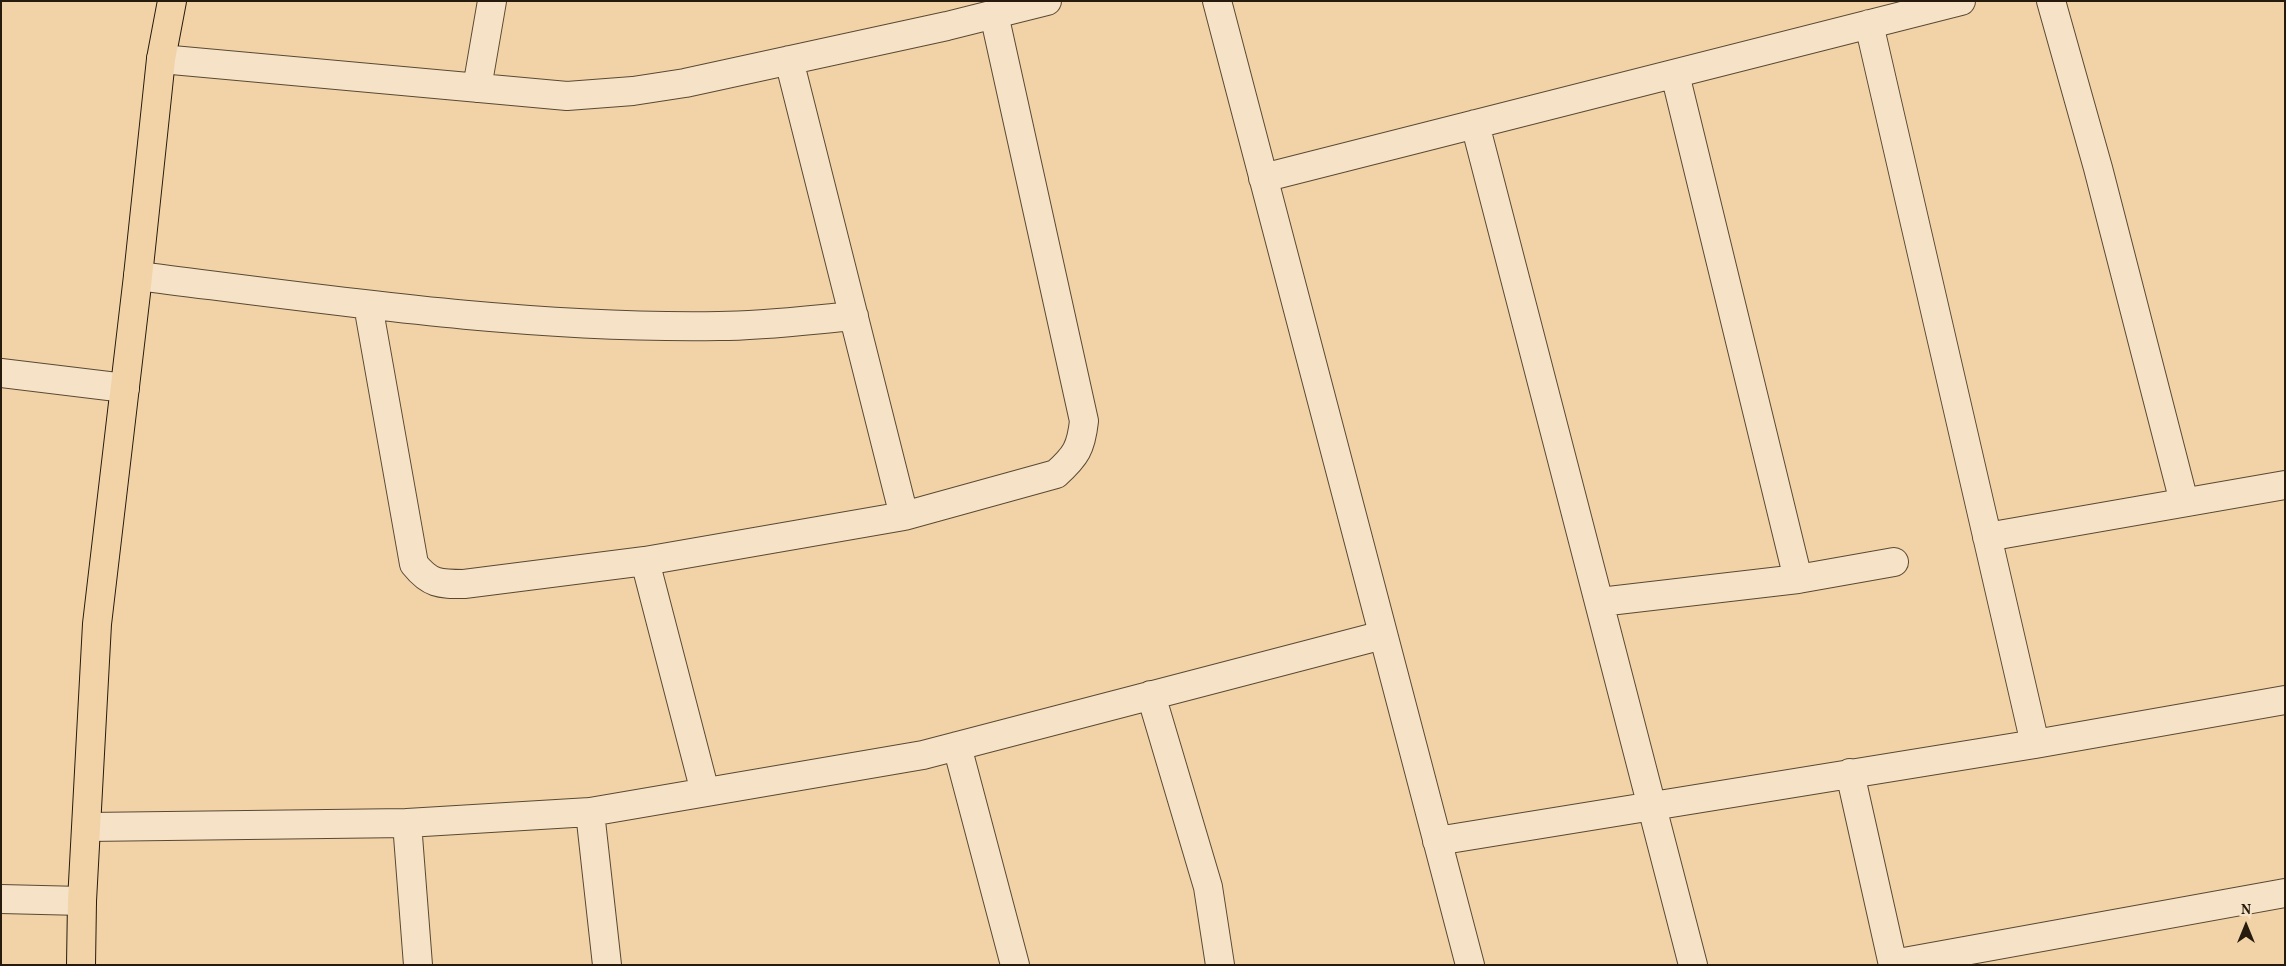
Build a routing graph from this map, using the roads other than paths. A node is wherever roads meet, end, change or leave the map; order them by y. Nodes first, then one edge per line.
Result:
1 (172, 1) edge
2 (492, 1) edge
3 (1047, 1) edge
4 (1217, 1) edge
5 (1962, 1) edge
6 (2051, 1) edge
7 (994, 14) junction
8 (1869, 24) junction
9 (161, 59) junction
10 (789, 60) junction
11 (1675, 74) junction
12 (477, 88) junction
13 (1475, 124) junction
14 (1263, 178) junction
15 (138, 276) junction
16 (368, 305) junction
17 (854, 316) junction
18 (1, 373) edge
19 (124, 388) junction
20 (2285, 485) edge
21 (2184, 502) junction
22 (904, 516) junction
23 (1986, 537) junction
24 (645, 561) junction
25 (1894, 562) dead end
26 (1798, 579) junction
27 (1600, 602) junction
28 (1383, 635) junction
29 (1151, 695) junction
30 (2285, 700) edge
31 (2035, 744) junction
32 (957, 746) junction
33 (1850, 773) junction
34 (705, 792) junction
35 (1652, 804) junction
36 (590, 812) junction
37 (407, 823) junction
38 (87, 827) junction
39 (1437, 841) junction
40 (2285, 894) edge
41 (1, 899) edge
42 (82, 901) junction
43 (1893, 964) edge
44 (81, 965) edge
45 (418, 965) edge
46 (607, 965) edge
47 (1015, 965) edge
48 (1220, 965) edge
49 (1470, 965) edge
50 (1693, 965) edge

1 - 9 main road
2 - 12 street
3 - 7 street
4 - 14 street
5 - 8 street
6 - 21 street
7 - 10 street
7 - 22 street
8 - 11 street
8 - 23 street
9 - 12 street
9 - 15 main road
10 - 12 street
10 - 17 street
11 - 13 street
11 - 26 street
13 - 14 street
13 - 27 street
14 - 28 street
15 - 16 street
15 - 19 main road
16 - 17 street
16 - 24 street
17 - 22 street
18 - 19 street
19 - 38 main road
20 - 21 street
21 - 23 street
22 - 24 street
23 - 31 street
24 - 34 street
25 - 26 street
26 - 27 street
27 - 35 street
28 - 29 street
28 - 39 street
29 - 32 street
29 - 48 street
30 - 31 street
31 - 33 street
32 - 34 street
32 - 47 street
33 - 35 street
33 - 43 street
34 - 36 street
35 - 39 street
35 - 50 street
36 - 37 street
36 - 46 street
37 - 38 street
37 - 45 street
38 - 42 main road
39 - 49 street
40 - 43 street
41 - 42 street
42 - 44 main road

